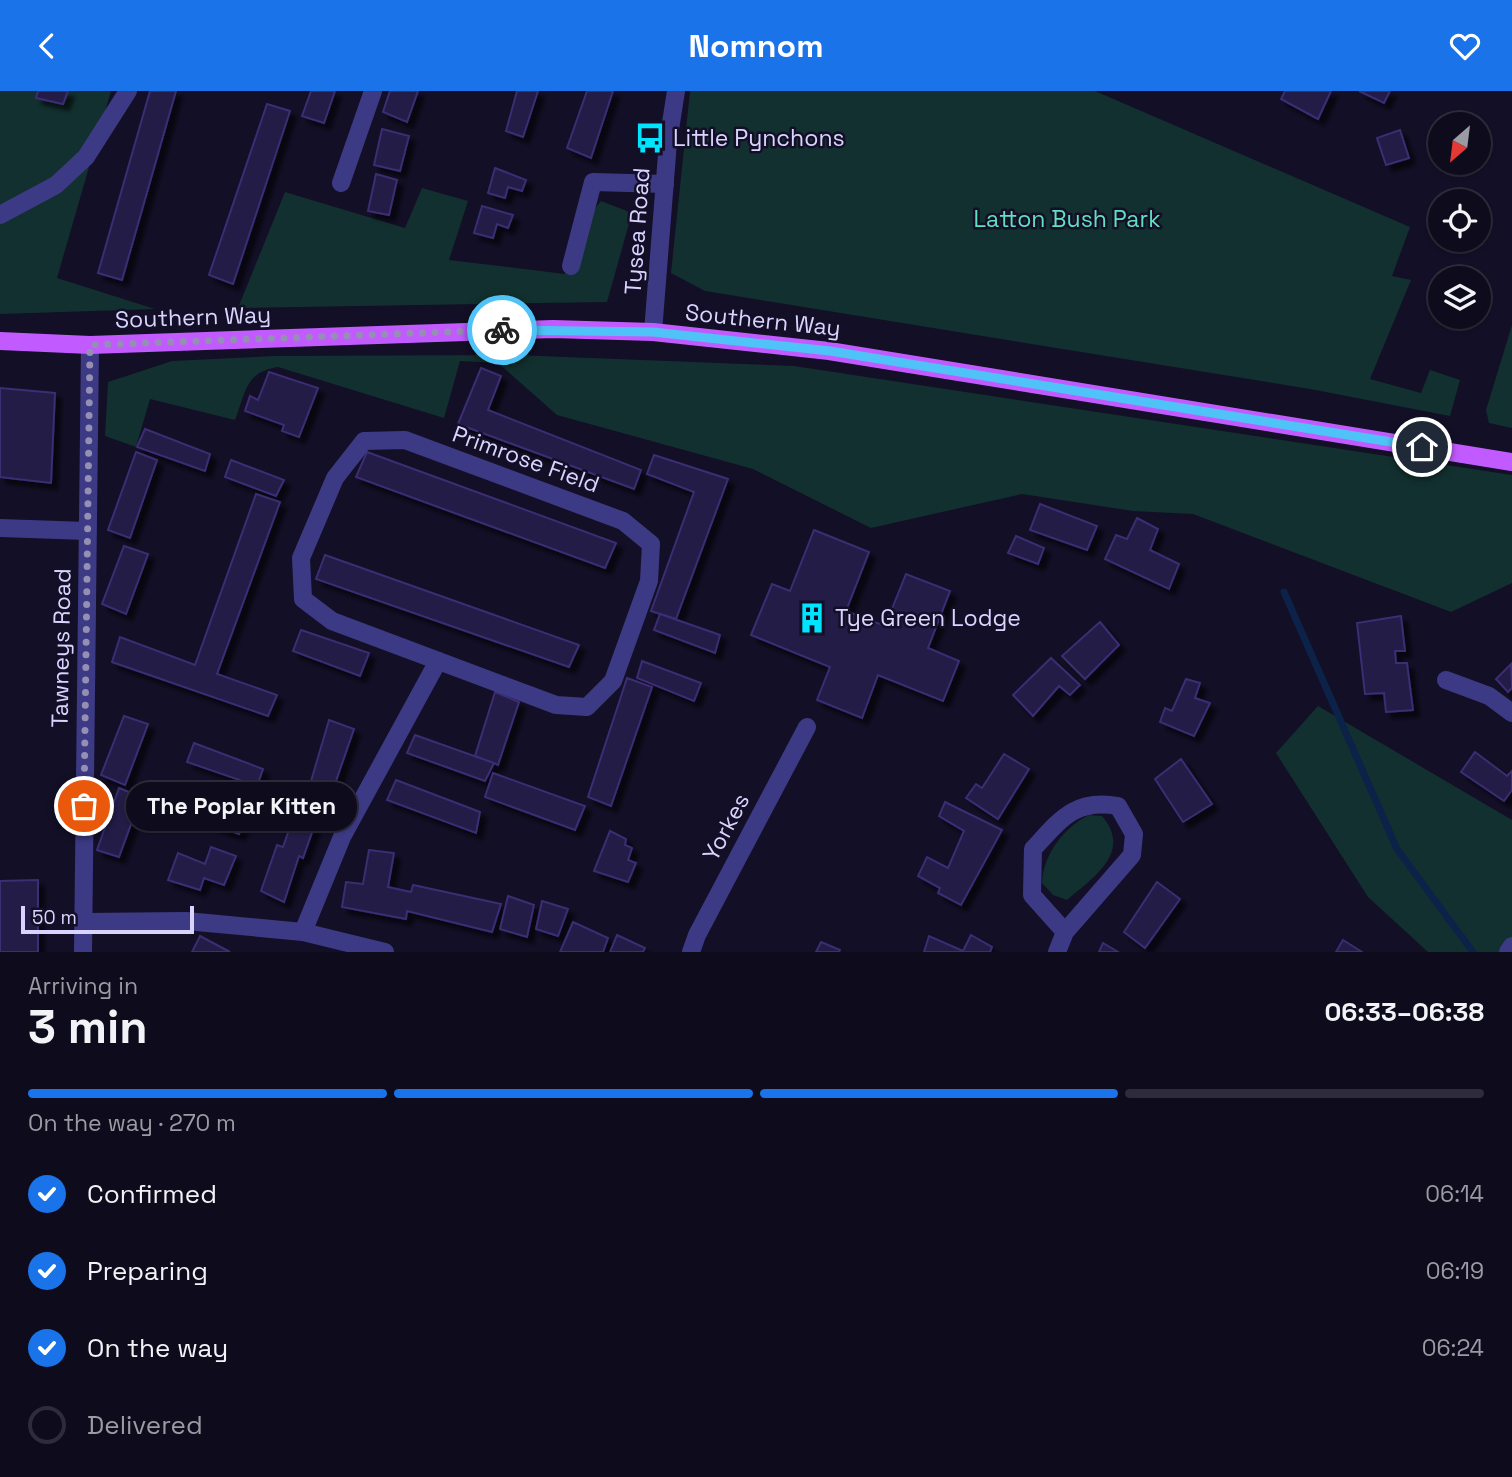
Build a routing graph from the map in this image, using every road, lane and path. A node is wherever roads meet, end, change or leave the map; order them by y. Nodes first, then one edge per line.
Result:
1 (128, 91) edge
2 (373, 91) edge
3 (676, 91) edge
4 (341, 183) dead end
5 (665, 184) junction
6 (0, 215) edge
7 (571, 266) dead end
8 (653, 332) junction
9 (0, 341) edge
10 (90, 345) junction
11 (1512, 462) edge
12 (0, 528) edge
13 (87, 531) junction
14 (438, 661) junction
15 (1446, 680) dead end
16 (1512, 713) edge
17 (807, 727) dead end
18 (82, 922) junction
19 (303, 932) junction
20 (1065, 932) junction
21 (1512, 947) edge
22 (83, 952) edge
23 (385, 952) edge
24 (691, 952) edge
25 (1058, 952) edge
26 (1508, 952) edge

1 - 6 street
2 - 4 street
3 - 5 street, Tysea Road
5 - 7 street
5 - 8 street, Tysea Road
8 - 10 main road, Southern Way
8 - 11 main road, Southern Way
9 - 10 main road, Southern Way
10 - 13 street, Tawneys Road
12 - 13 street
13 - 18 street, Tawneys Road
14 - 14 street, Primrose Field
14 - 19 street
15 - 16 street
17 - 24 street, Yorkes
18 - 19 street
18 - 22 street, Tawneys Road
19 - 23 street
20 - 20 street
20 - 25 street
21 - 26 street

